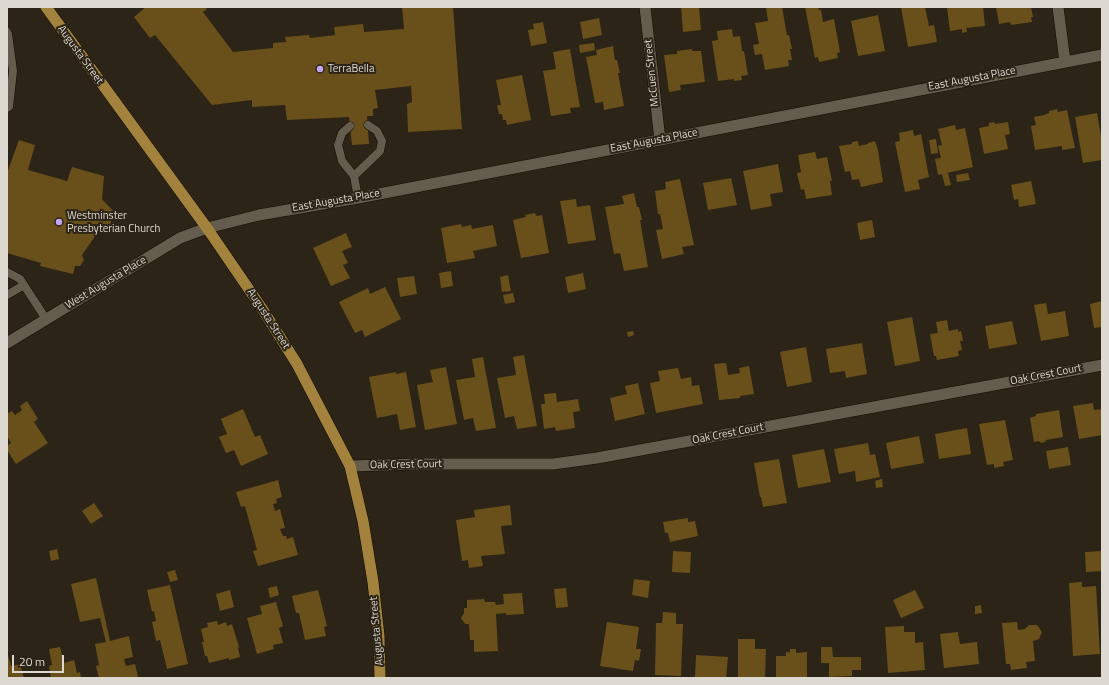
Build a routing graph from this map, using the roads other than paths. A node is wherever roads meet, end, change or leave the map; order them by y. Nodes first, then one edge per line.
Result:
1 (46, 7) edge
2 (645, 7) edge
3 (1058, 7) edge
4 (8, 33) edge
5 (1102, 55) edge
6 (1064, 62) junction
7 (7, 108) edge
8 (368, 125) dead end
9 (350, 126) dead end
10 (660, 140) junction
11 (354, 176) junction
12 (358, 198) junction
13 (207, 228) junction
14 (7, 272) edge
15 (24, 285) junction
16 (7, 295) edge
17 (46, 319) junction
18 (7, 343) edge
19 (1102, 365) edge
20 (350, 466) junction
21 (381, 678) edge

1 - 13 main road, Augusta Street
2 - 10 street, McCuen Street
3 - 6 street
4 - 7 lane
5 - 6 street, East Augusta Place
6 - 10 street, East Augusta Place
8 - 11 lane
9 - 11 lane
10 - 12 street, East Augusta Place
11 - 12 lane
12 - 13 street, East Augusta Place
13 - 17 street, West Augusta Place
13 - 20 main road, Augusta Street
14 - 15 lane
15 - 16 lane
15 - 17 lane
17 - 18 street, West Augusta Place
19 - 20 street, Oak Crest Court
20 - 21 main road, Augusta Street

